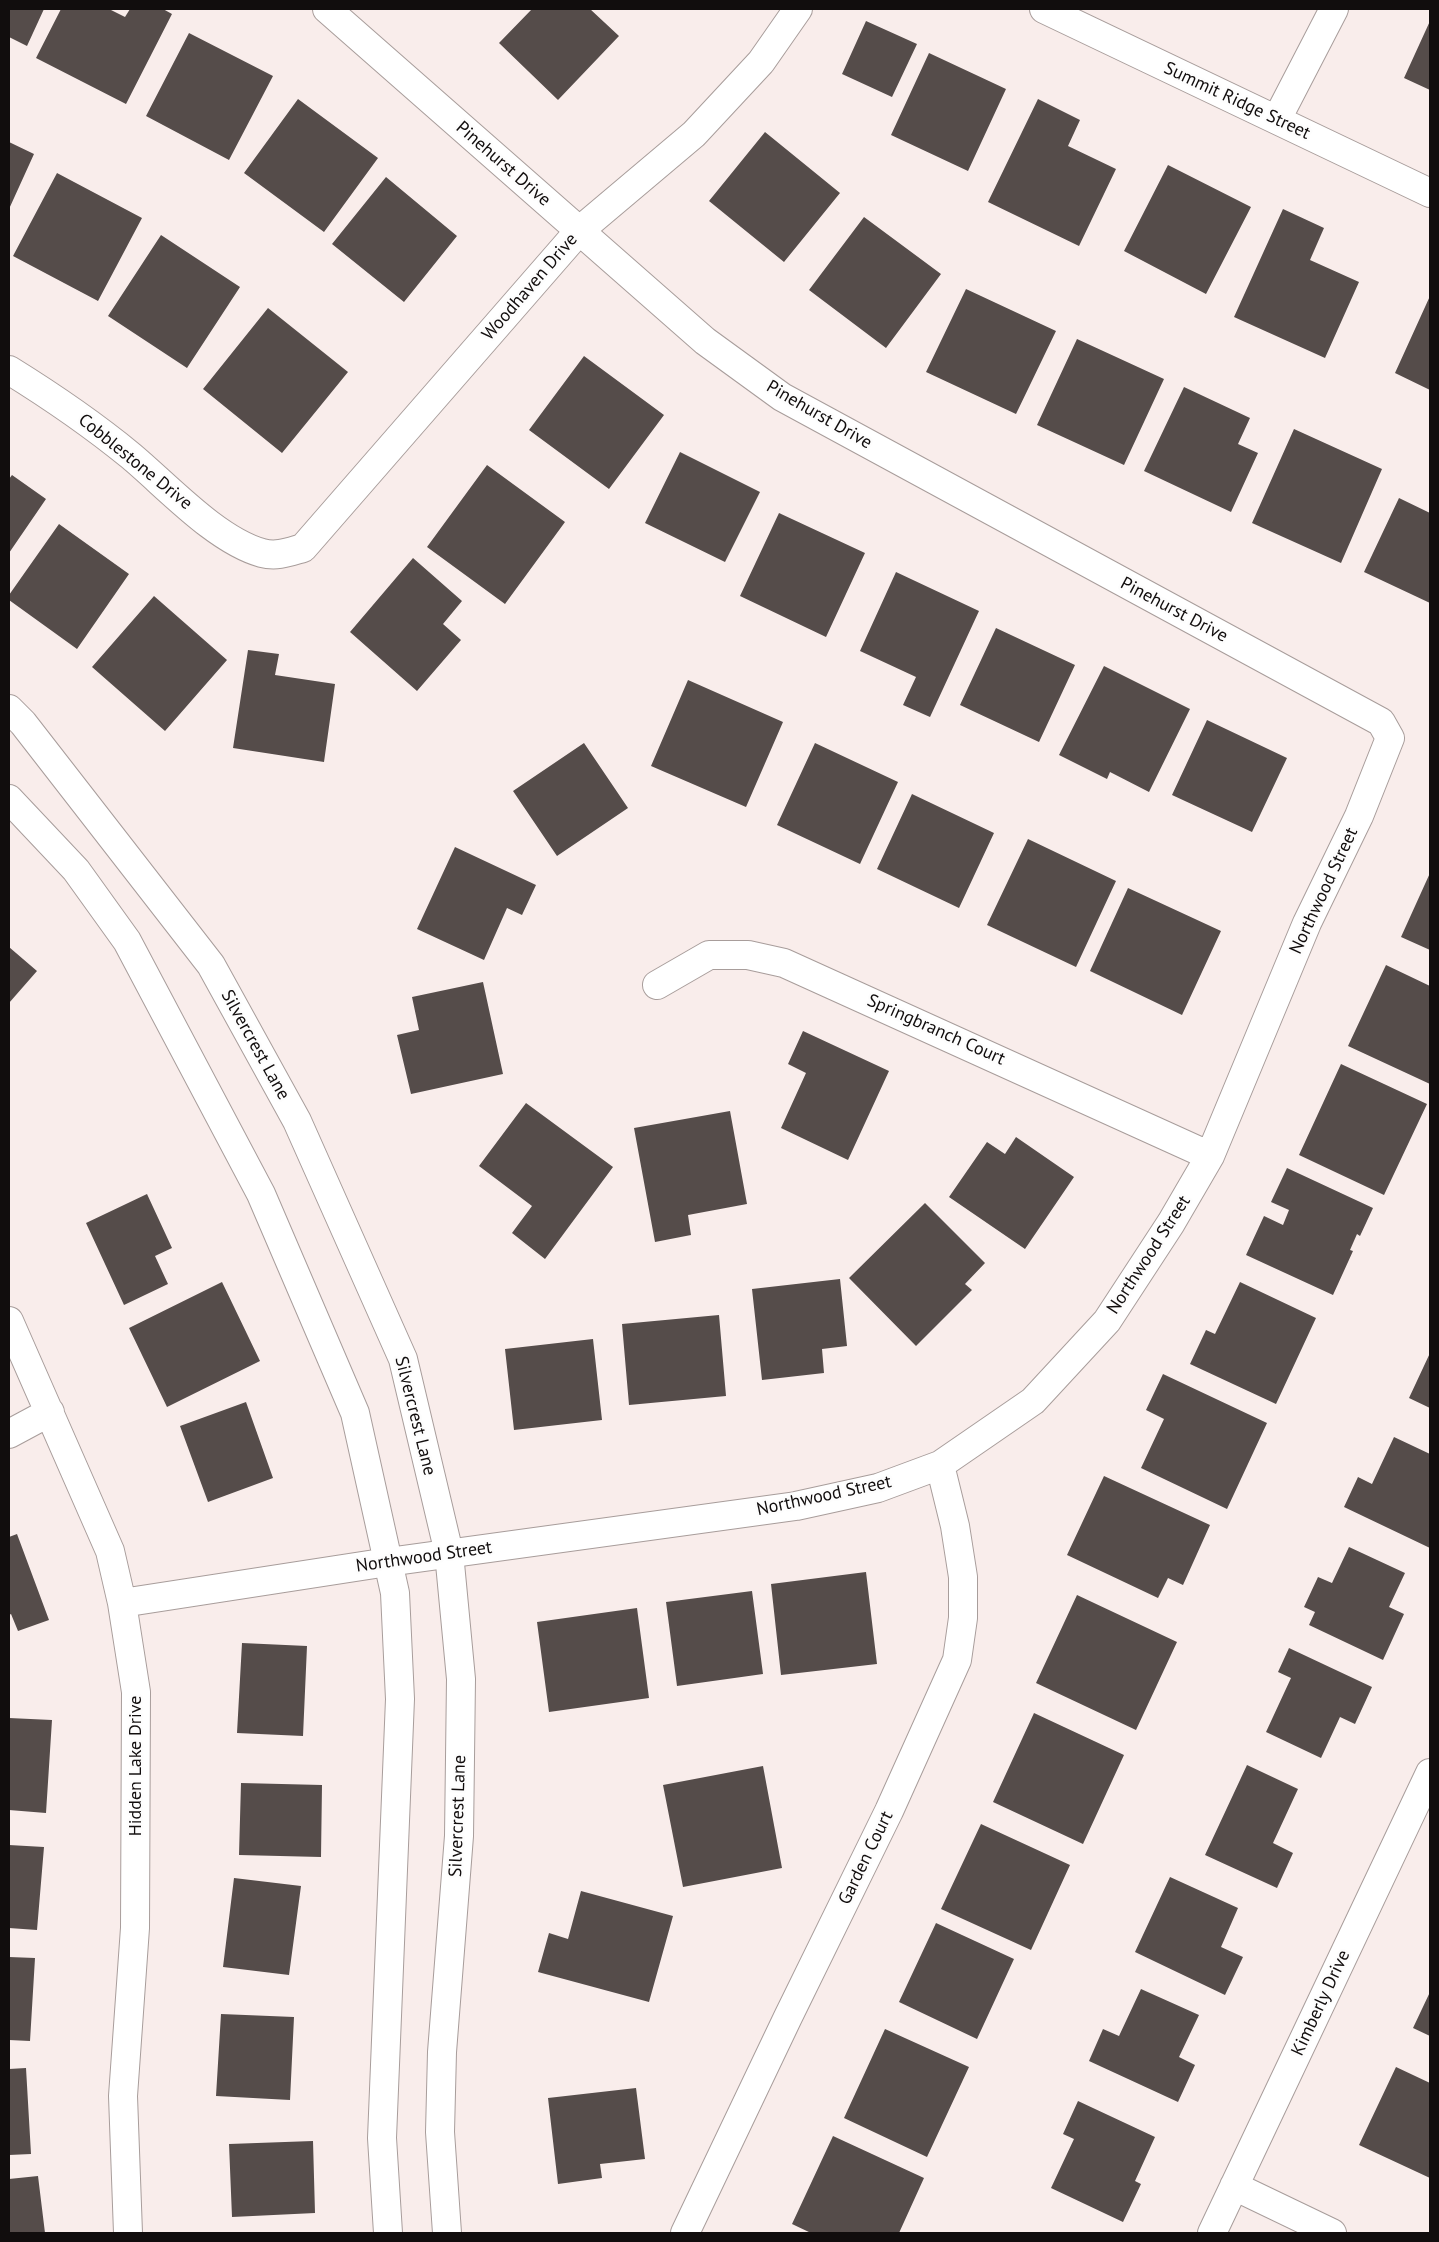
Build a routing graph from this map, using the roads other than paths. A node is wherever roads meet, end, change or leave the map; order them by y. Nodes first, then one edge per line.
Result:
1 (327, 9) edge
2 (798, 9) edge
3 (1044, 9) edge
4 (1334, 9) edge
5 (1277, 119) junction
6 (1430, 193) edge
7 (579, 231) junction
8 (9, 370) edge
9 (261, 553) joint
10 (9, 709) edge
11 (1381, 722) joint
12 (9, 799) edge
13 (658, 984) dead end
14 (1210, 1156) junction
15 (9, 1321) edge
16 (50, 1412) junction
17 (9, 1434) edge
18 (940, 1465) junction
19 (449, 1553) junction
20 (388, 1562) junction
21 (122, 1603) junction
22 (1430, 1773) edge
23 (1234, 2186) junction
24 (128, 2233) edge
25 (388, 2233) edge
26 (447, 2233) edge
27 (685, 2233) edge
28 (1212, 2233) edge
29 (1332, 2233) edge

1 - 7 street, Pinehurst Drive
2 - 7 street, Woodhaven Drive
3 - 5 street, Summit Ridge Street
4 - 5 street
5 - 6 street, Summit Ridge Street
7 - 9 street, Woodhaven Drive
7 - 11 street, Pinehurst Drive
8 - 9 street, Cobblestone Drive
10 - 19 street, Silvercrest Lane
11 - 14 street, Northwood Street
12 - 20 street
13 - 14 street, Springbranch Court
14 - 18 street, Northwood Street
15 - 16 street, Hidden Lake Drive
16 - 17 street
16 - 21 street, Hidden Lake Drive
18 - 19 street, Northwood Street
18 - 27 street, Garden Court
19 - 20 street, Northwood Street
19 - 26 street, Silvercrest Lane
20 - 21 street, Northwood Street
20 - 25 street
21 - 24 street, Hidden Lake Drive
22 - 23 street, Kimberly Drive
23 - 28 street, Kimberly Drive
23 - 29 street

